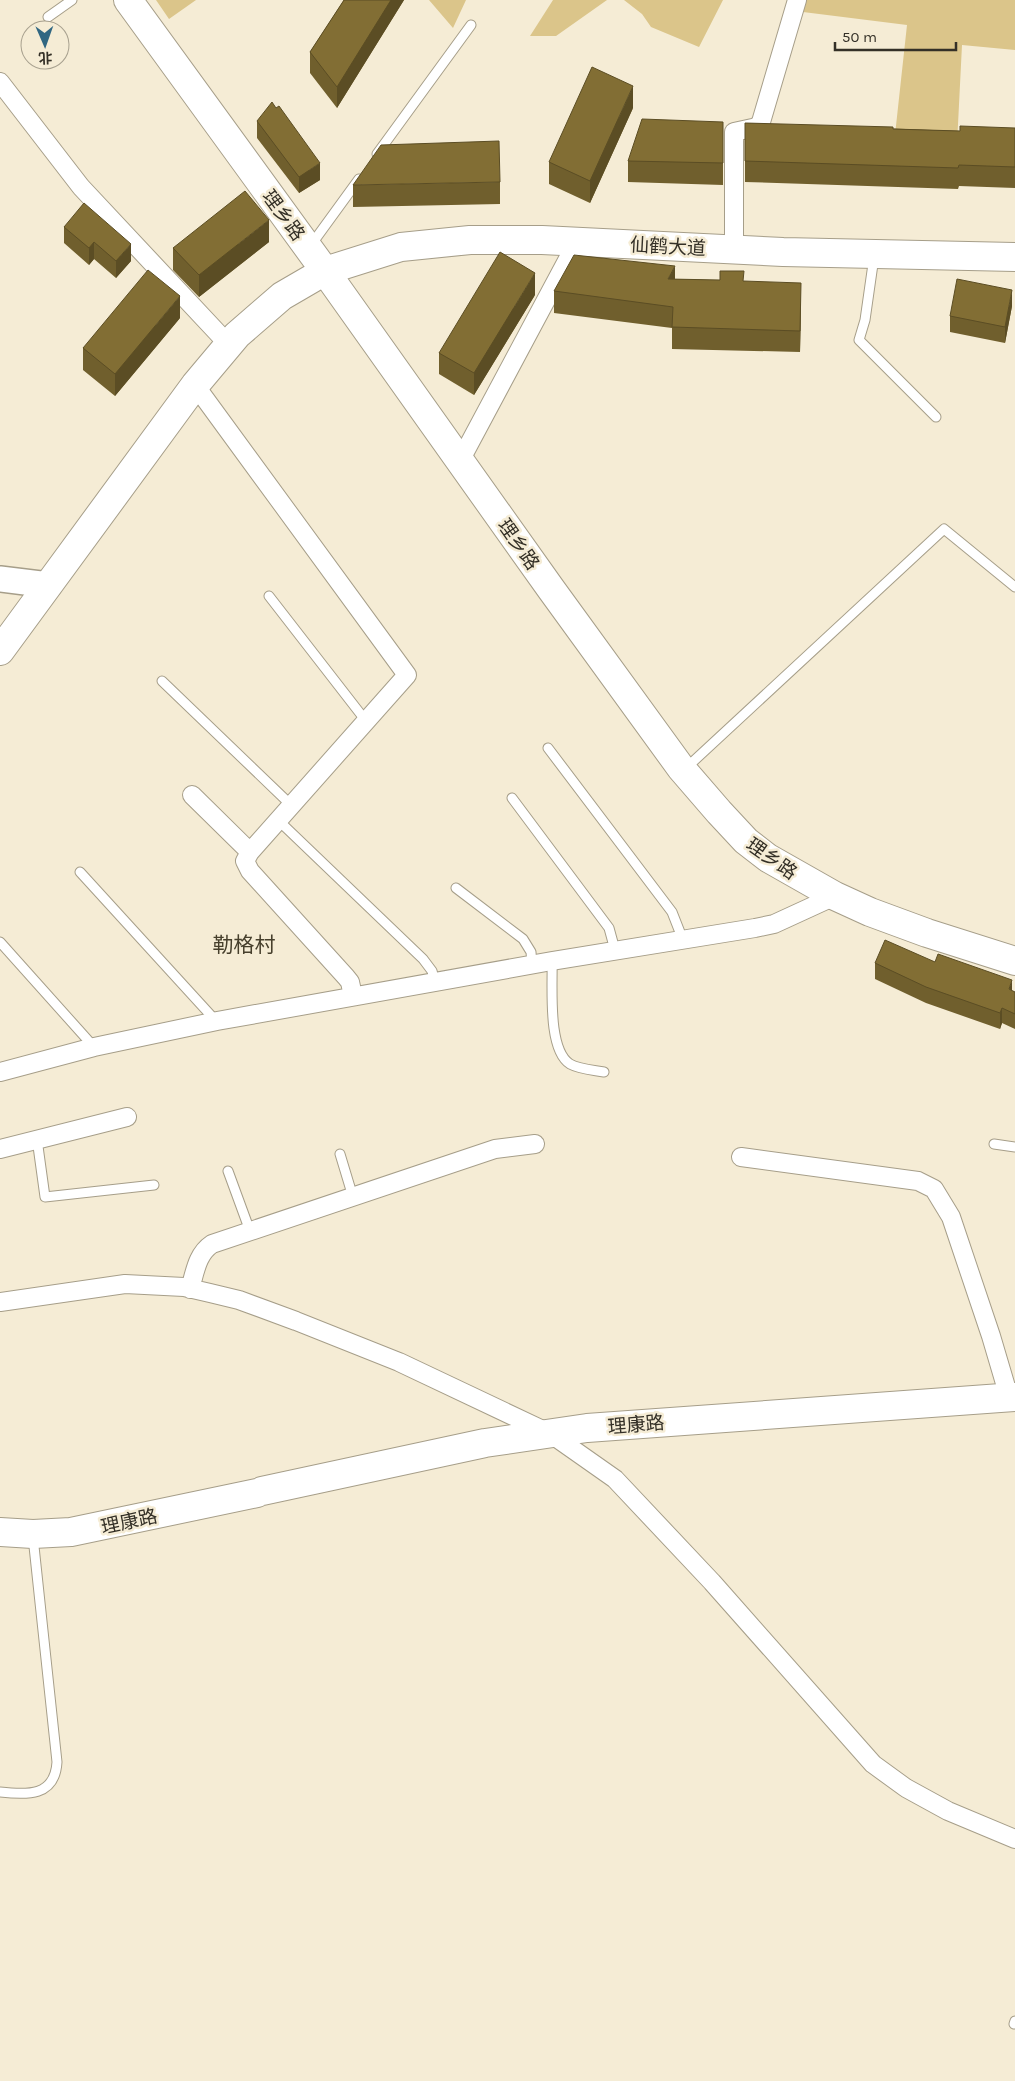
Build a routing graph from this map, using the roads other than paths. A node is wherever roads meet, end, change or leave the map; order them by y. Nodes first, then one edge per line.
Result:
1 (72, 0) edge
2 (128, 0) edge
3 (797, 0) edge
4 (48, 17) dead end
5 (471, 25) dead end
6 (0, 82) edge
7 (372, 161) edge
8 (366, 169) edge
9 (577, 242) junction
10 (308, 249) junction
11 (734, 250) junction
12 (875, 254) junction
13 (1015, 257) edge
14 (325, 271) junction
15 (228, 345) junction
16 (195, 385) junction
17 (936, 417) dead end
18 (460, 461) junction
19 (0, 579) edge
20 (49, 585) junction
21 (1015, 587) edge
22 (269, 596) dead end
23 (0, 650) edge
24 (162, 681) dead end
25 (366, 721) junction
26 (548, 748) dead end
27 (683, 771) junction
28 (192, 795) dead end
29 (512, 798) dead end
30 (292, 805) junction
31 (278, 820) junction
32 (250, 852) junction
33 (80, 872) dead end
34 (456, 888) dead end
35 (835, 896) junction
36 (683, 940) junction
37 (0, 942) edge
38 (615, 950) junction
39 (552, 960) junction
40 (1015, 961) edge
41 (532, 964) junction
42 (434, 982) junction
43 (353, 996) junction
44 (216, 1021) junction
45 (94, 1046) junction
46 (0, 1072) edge
47 (604, 1072) dead end
48 (126, 1117) dead end
49 (37, 1139) junction
50 (535, 1144) dead end
51 (994, 1144) dead end
52 (1015, 1146) edge
53 (0, 1148) edge
54 (340, 1154) dead end
55 (741, 1158) dead end
56 (228, 1171) dead end
57 (154, 1185) dead end
58 (353, 1197) junction
59 (250, 1231) junction
60 (190, 1289) junction
61 (0, 1302) edge
62 (1012, 1397) edge
63 (551, 1434) junction
64 (0, 1532) edge
65 (33, 1534) junction
66 (0, 1792) edge
67 (1015, 1839) edge

1 - 4 lane
2 - 10 main road, 理乡路
3 - 11 street
5 - 7 lane
6 - 15 street
8 - 10 lane
9 - 11 main road, 仙鹤大道
9 - 14 main road, 仙鹤大道
9 - 18 street
10 - 14 main road, 理乡路
11 - 12 main road, 仙鹤大道
12 - 13 main road, 仙鹤大道
12 - 17 lane
14 - 15 main road, 仙鹤大道
14 - 18 main road, 理乡路
15 - 16 main road, 仙鹤大道
16 - 20 main road, 仙鹤大道
16 - 25 street
18 - 27 main road, 理乡路
19 - 20 street
20 - 23 main road, 仙鹤大道
21 - 27 lane
22 - 25 lane
24 - 30 lane
25 - 30 street
26 - 36 lane
27 - 35 main road, 理乡路
28 - 32 street
29 - 38 lane
30 - 31 street
31 - 32 street
31 - 42 lane
32 - 43 street
33 - 44 lane
34 - 41 lane
35 - 36 street
35 - 40 main road, 理乡路
36 - 38 street
37 - 45 lane
38 - 39 street
39 - 41 street
39 - 47 lane
41 - 42 street
42 - 43 street
43 - 44 street
44 - 45 street
45 - 46 street
48 - 49 street
49 - 53 street
49 - 57 lane
50 - 58 street
51 - 52 lane
54 - 58 lane
55 - 62 street
56 - 59 lane
58 - 59 street
59 - 60 street
60 - 61 street
60 - 63 street
62 - 63 main road, 理康路
63 - 65 main road, 理康路
63 - 67 street
64 - 65 main road, 理康路
65 - 66 lane

